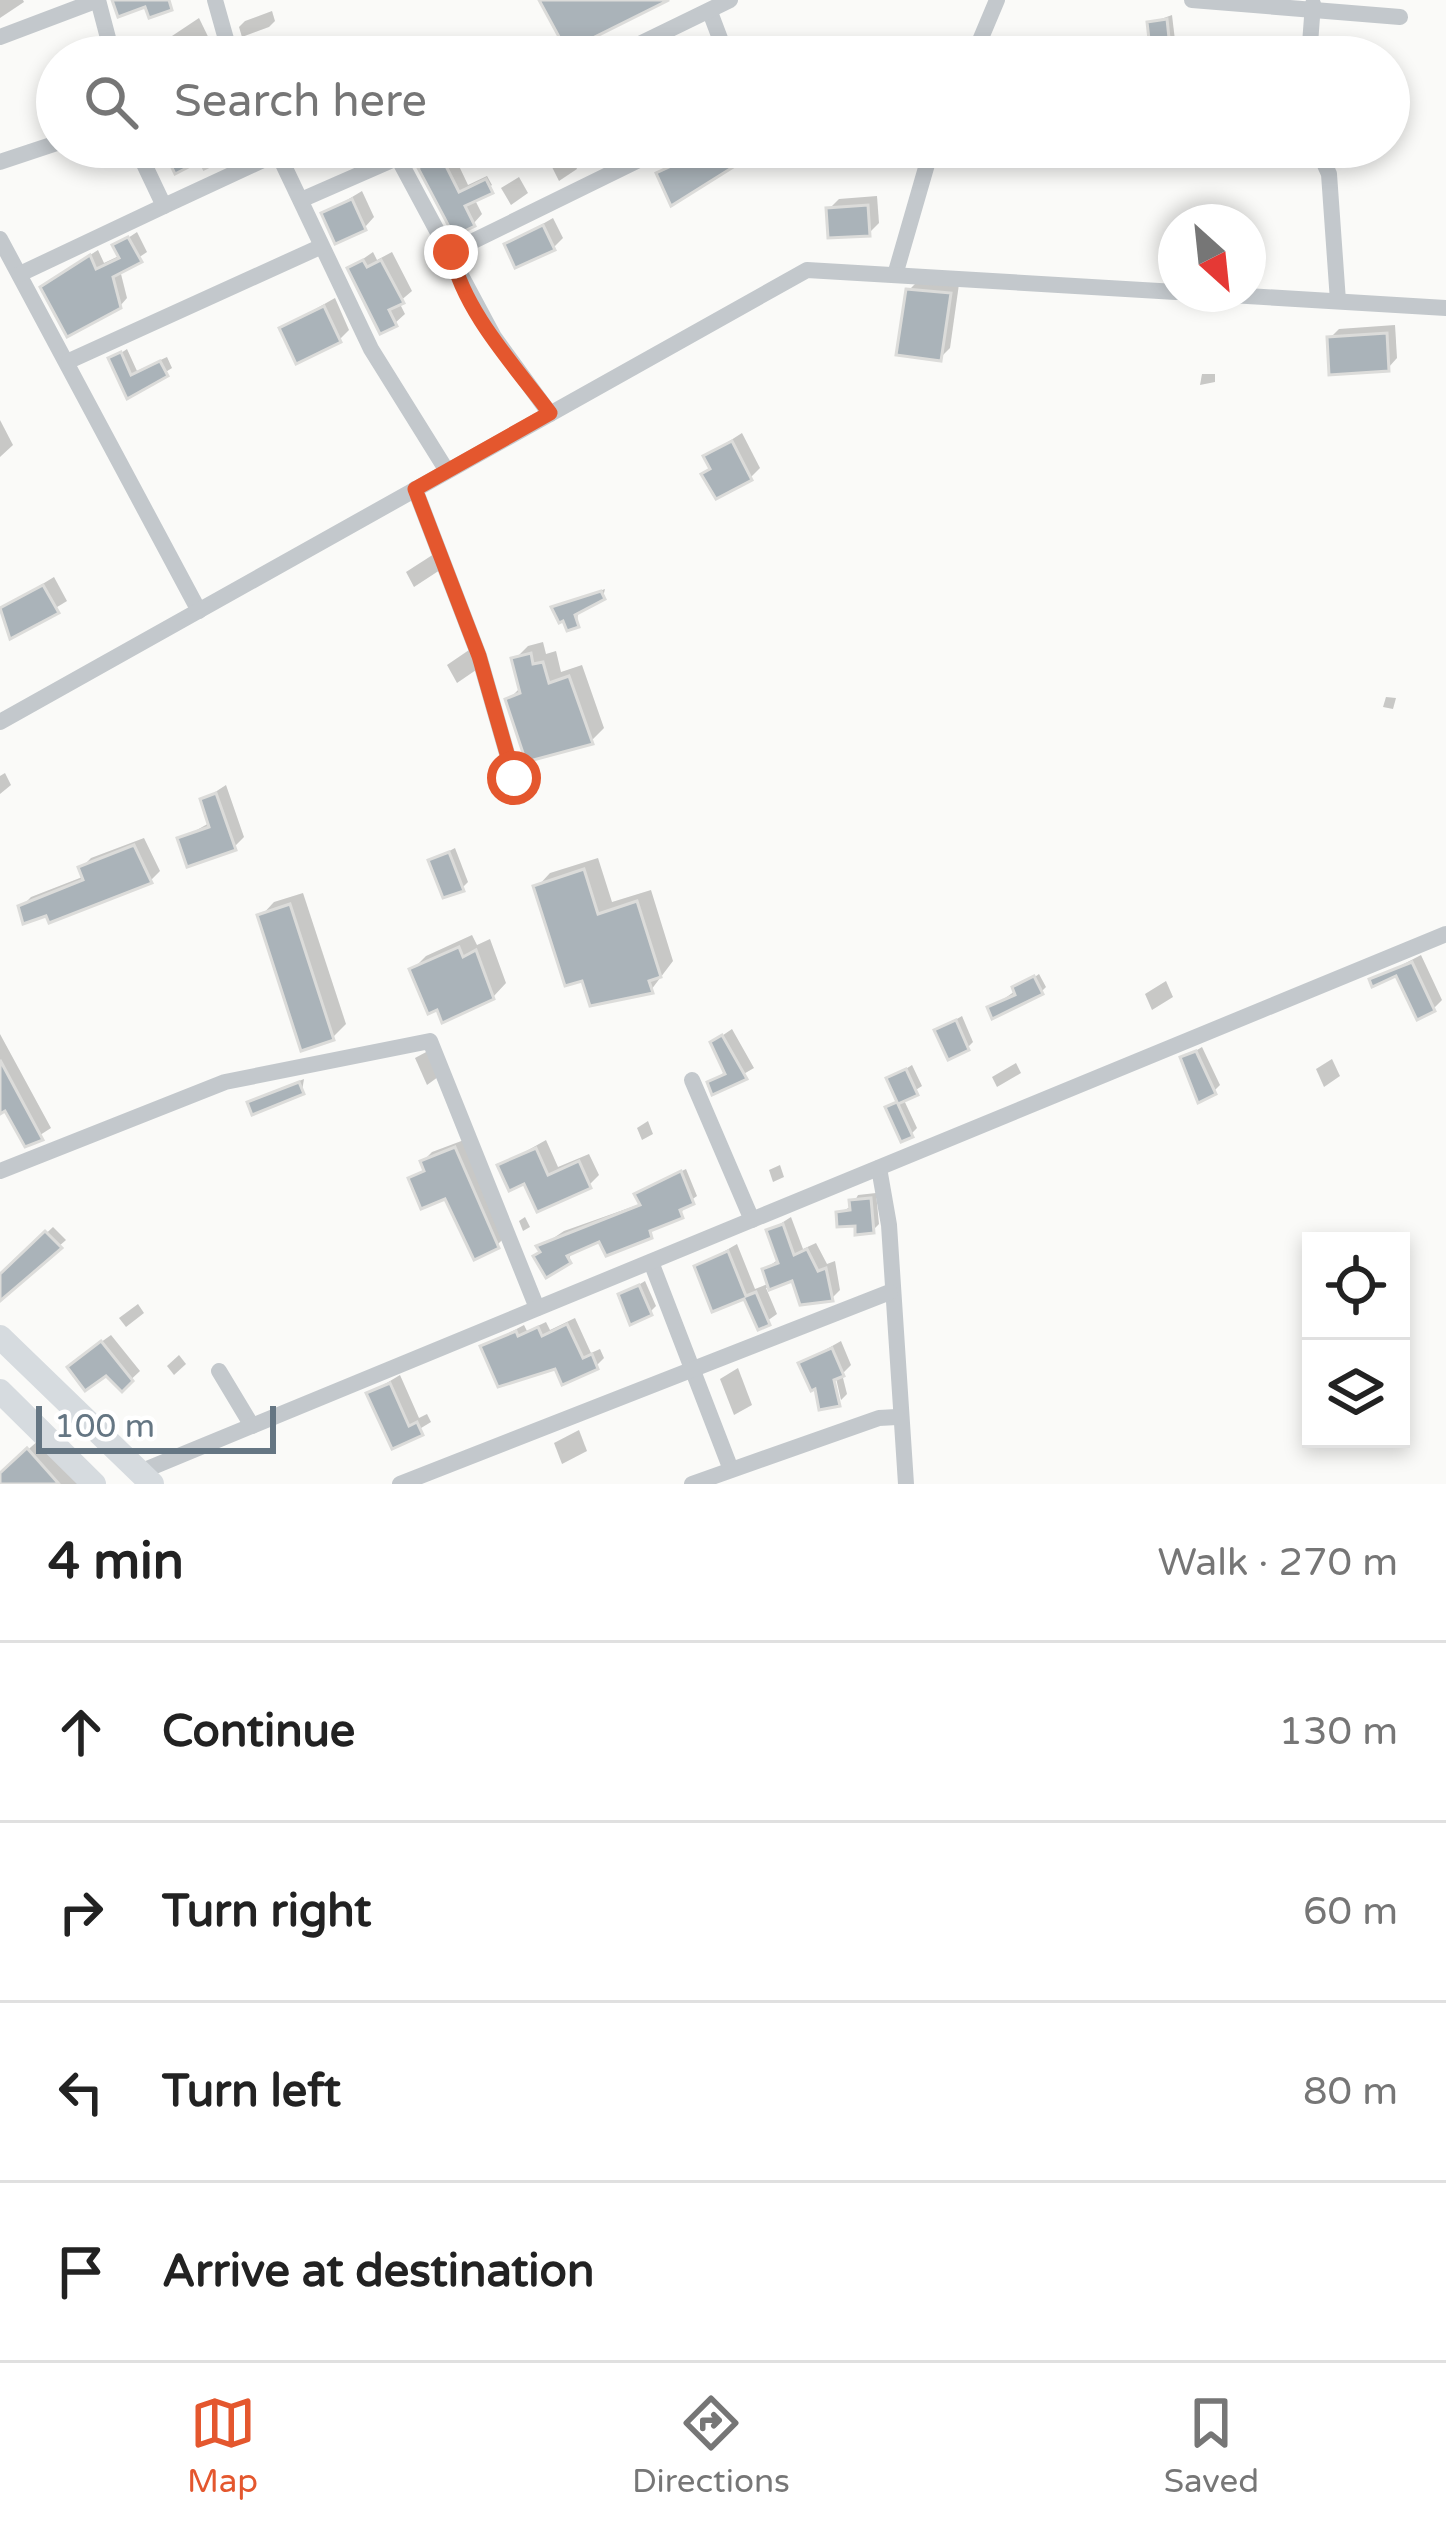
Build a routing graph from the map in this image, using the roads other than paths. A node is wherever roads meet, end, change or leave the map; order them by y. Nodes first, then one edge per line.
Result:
1 (98, 0) edge
2 (215, 0) edge
3 (730, 0) edge
4 (997, 0) edge
5 (1192, 0) edge
6 (1312, 5) edge
7 (710, 12) junction
8 (1400, 17) dead end
9 (107, 36) edge
10 (225, 36) edge
11 (659, 36) edge
12 (719, 36) edge
13 (982, 36) edge
14 (1311, 36) edge
15 (0, 37) edge
16 (36, 150) edge
17 (0, 162) edge
18 (146, 168) edge
19 (240, 168) edge
20 (285, 168) edge
21 (375, 168) edge
22 (404, 168) edge
23 (622, 168) edge
24 (926, 168) edge
25 (1326, 168) edge
26 (301, 200) junction
27 (164, 206) junction
28 (0, 239) edge
29 (320, 247) junction
30 (451, 252) junction
31 (20, 274) junction
32 (895, 275) junction
33 (1158, 291) edge
34 (1266, 297) edge
35 (1338, 301) junction
36 (1446, 308) edge
37 (68, 361) junction
38 (550, 413) junction
39 (447, 471) junction
40 (415, 489) junction
41 (199, 610) junction
42 (0, 722) edge
43 (514, 778) dead end
44 (1446, 934) edge
45 (692, 1080) dead end
46 (879, 1168) junction
47 (0, 1171) edge
48 (752, 1220) junction
49 (651, 1262) junction
50 (890, 1292) junction
51 (537, 1308) junction
52 (0, 1337) edge
53 (219, 1371) dead end
54 (690, 1371) junction
55 (0, 1391) edge
56 (897, 1417) junction
57 (252, 1426) junction
58 (730, 1467) junction
59 (146, 1478) edge
60 (94, 1484) edge
61 (400, 1484) edge
62 (692, 1484) edge
63 (906, 1484) edge

1 - 9 street
1 - 15 street
2 - 10 street
3 - 7 street
4 - 13 street
5 - 6 street
6 - 8 street
6 - 14 street
7 - 11 street
7 - 12 street
16 - 17 street
18 - 27 street
19 - 27 street
20 - 26 street
21 - 26 street
22 - 30 street
23 - 30 street
24 - 32 street
25 - 35 street
26 - 29 street
27 - 31 street
28 - 31 street
29 - 37 street
29 - 39 street
30 - 38 street
31 - 37 street
32 - 33 street
32 - 38 street
34 - 35 street
35 - 36 street
37 - 41 street
38 - 39 street
39 - 40 street
40 - 41 street
40 - 43 street
41 - 42 street
44 - 46 street
45 - 48 street
46 - 48 street
46 - 50 street
47 - 51 street
48 - 49 street
49 - 51 street
49 - 54 street
50 - 54 street
50 - 56 street
51 - 57 street
52 - 59 main road
53 - 57 street
54 - 58 street
54 - 61 street
55 - 60 main road
56 - 58 street
56 - 63 street
57 - 59 street
58 - 62 street

